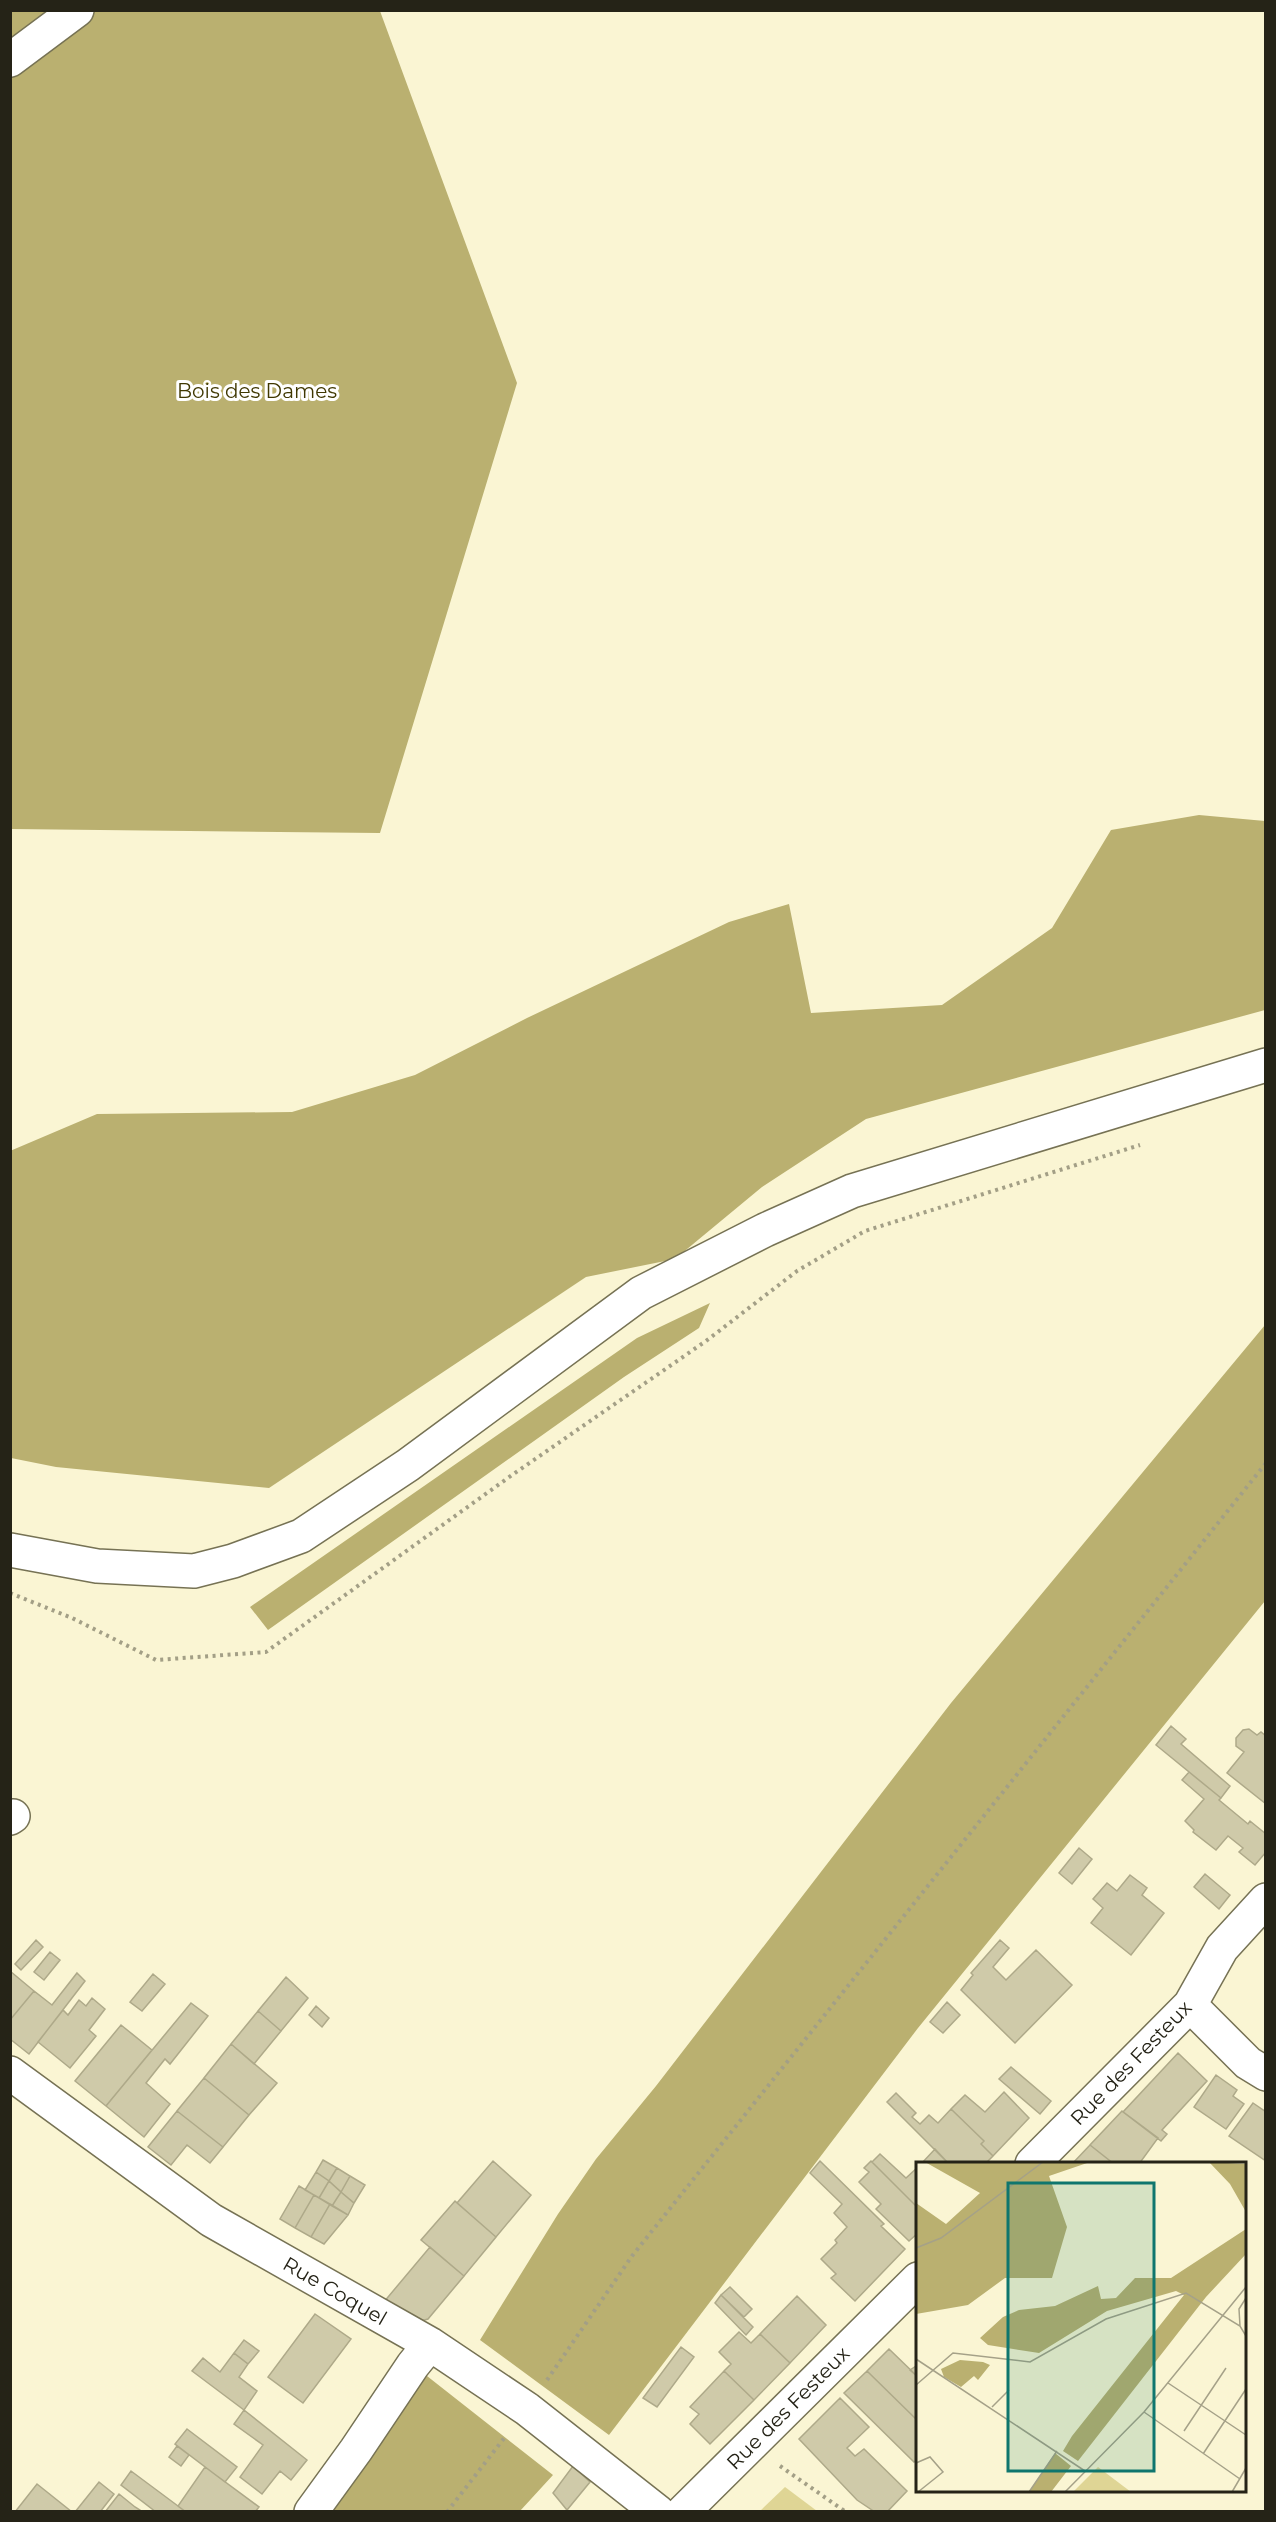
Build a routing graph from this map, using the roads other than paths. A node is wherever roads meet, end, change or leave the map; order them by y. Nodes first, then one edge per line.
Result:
1 (77, 10) edge
2 (10, 60) edge
3 (1266, 1065) edge
4 (10, 1550) edge
5 (1266, 1900) edge
6 (1190, 2005) junction
7 (10, 2073) edge
8 (1266, 2074) edge
9 (1033, 2162) edge
10 (916, 2281) edge
11 (430, 2344) junction
12 (310, 2511) edge
13 (657, 2511) edge
14 (683, 2511) edge

1 - 2 street
3 - 4 street
5 - 6 street, Rue des Festeux
6 - 8 street
6 - 9 street, Rue des Festeux
7 - 11 street, Rue Coquel
10 - 14 street, Rue des Festeux
11 - 12 street
11 - 13 street, Rue Coquel

